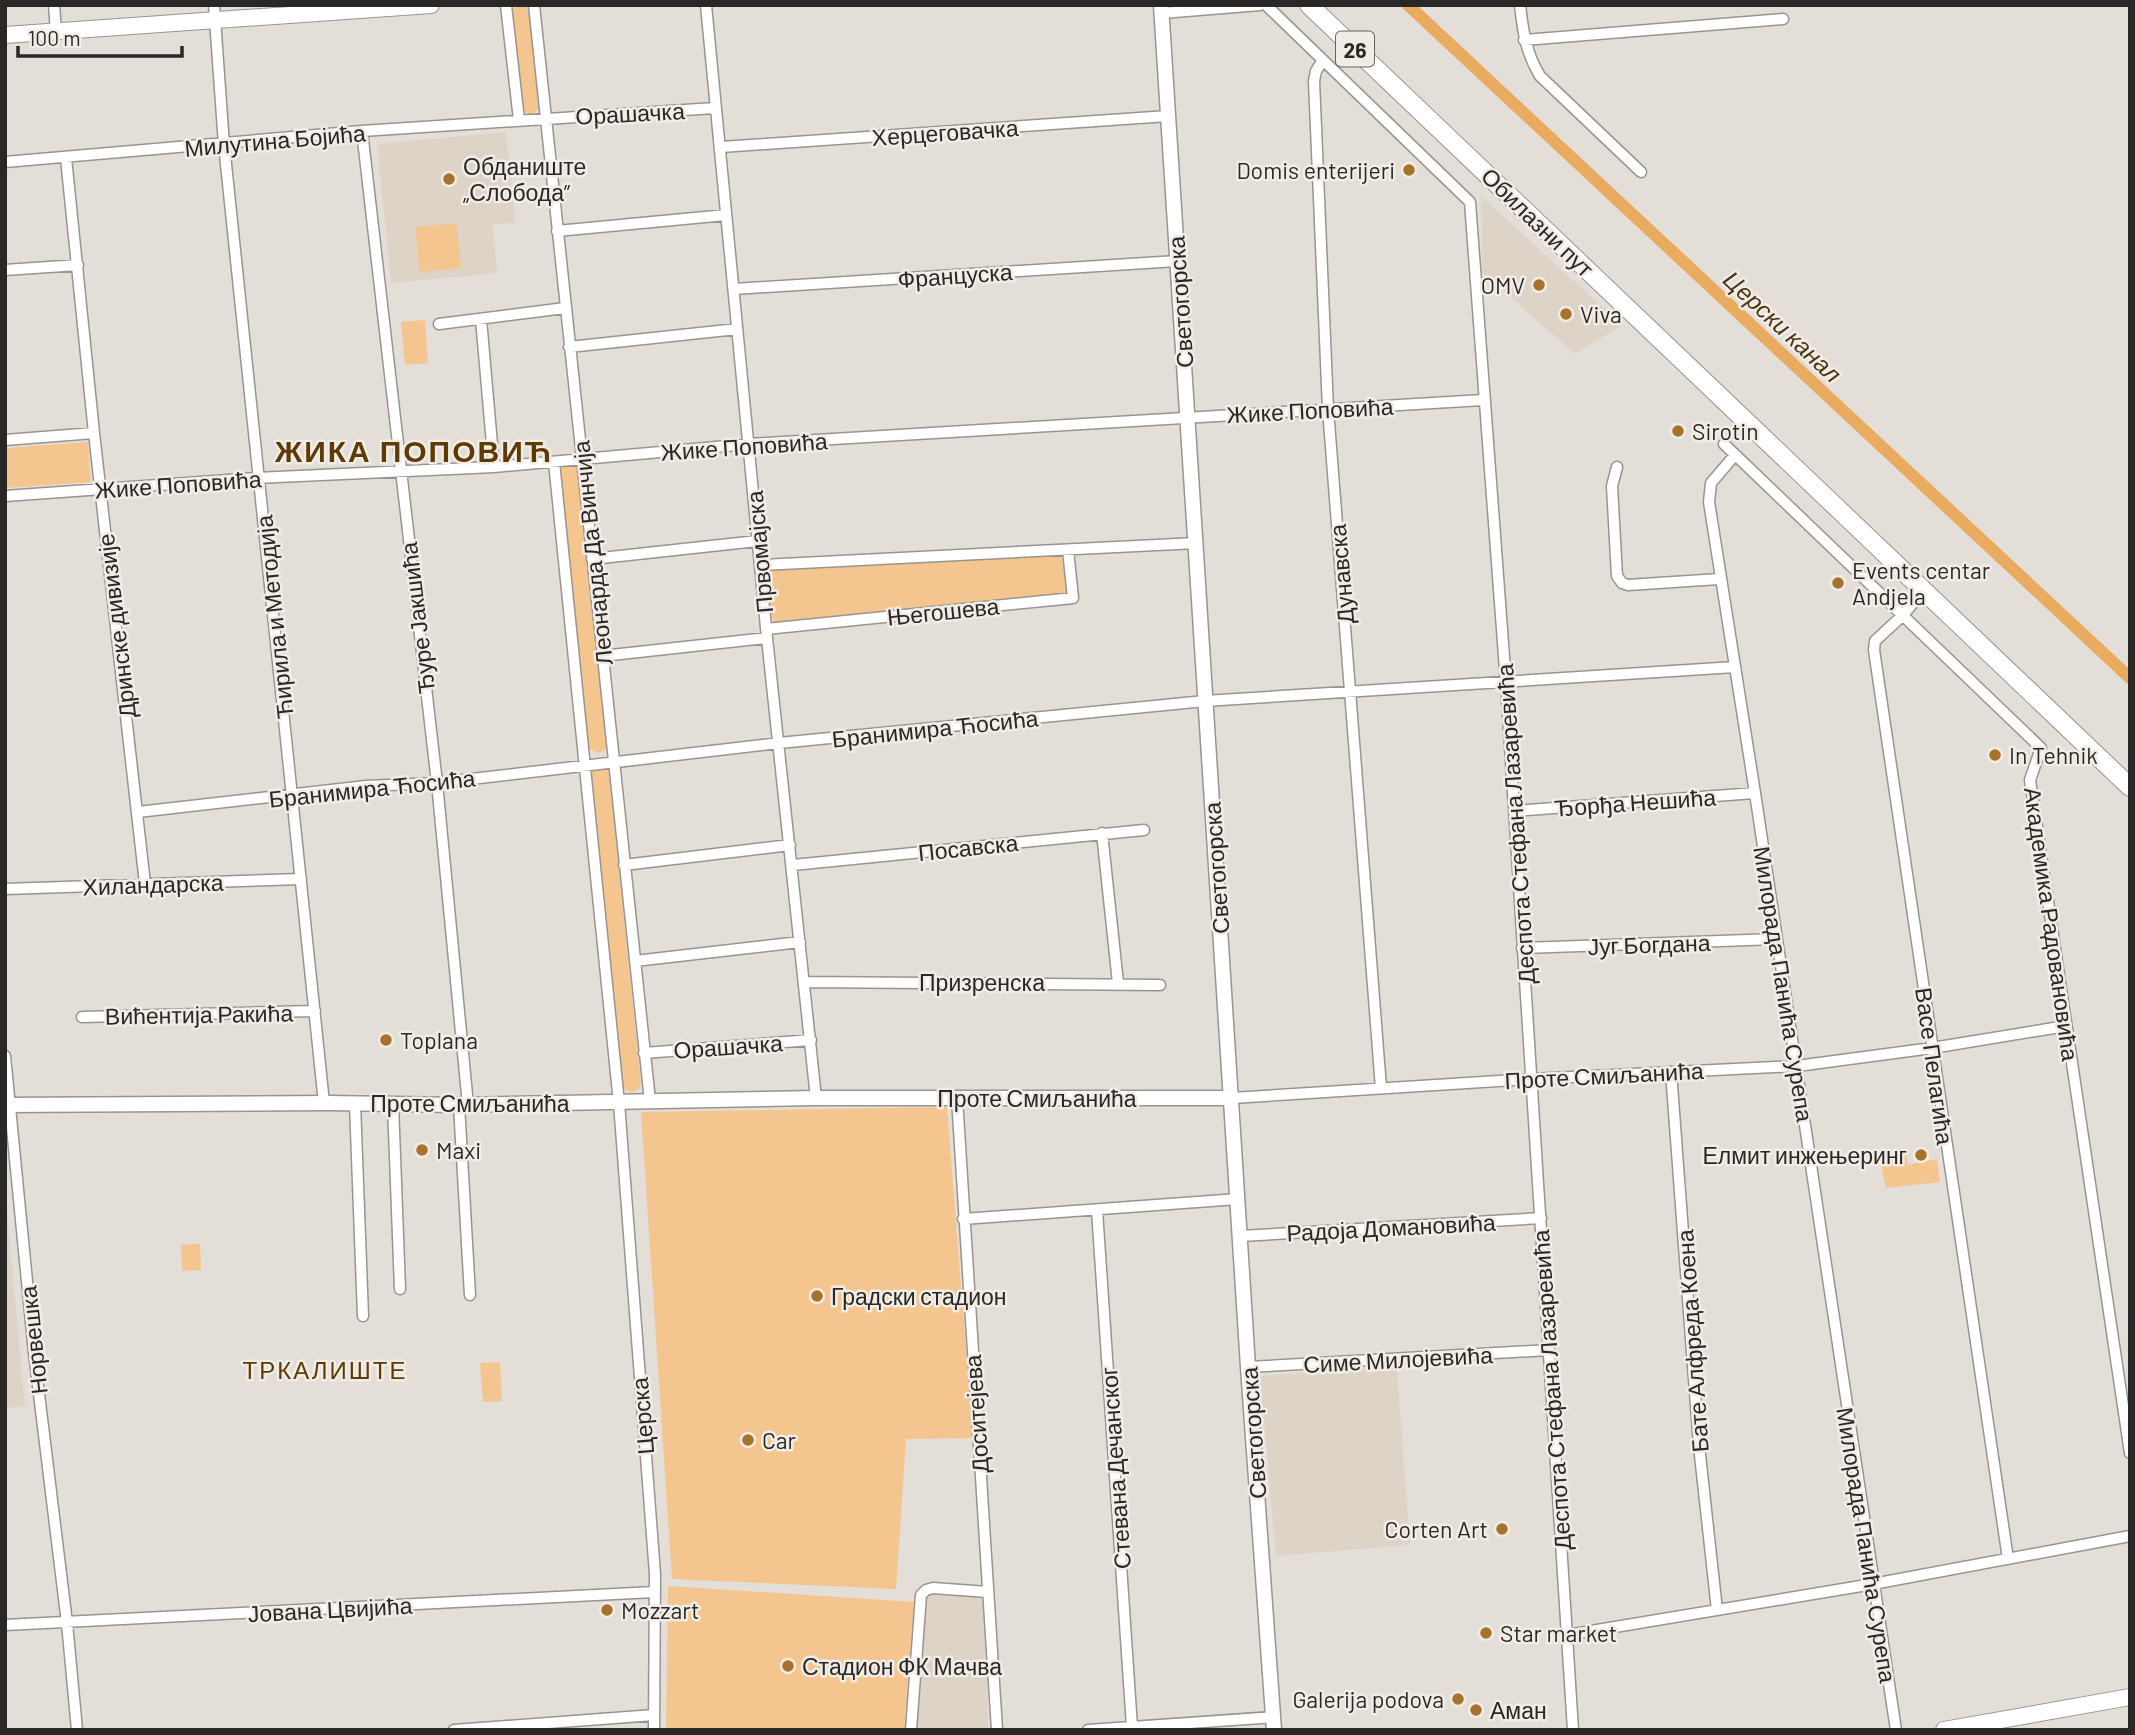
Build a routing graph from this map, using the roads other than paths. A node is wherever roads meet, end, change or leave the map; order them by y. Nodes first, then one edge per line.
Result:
1 (54, 5) edge
2 (431, 5) edge
3 (506, 5) edge
4 (534, 5) edge
5 (706, 5) edge
6 (1259, 5) edge
7 (1266, 5) edge
8 (1309, 5) edge
9 (1520, 5) edge
10 (344, 8) edge
11 (1162, 9) edge
12 (214, 13) edge
13 (1783, 19) dead end
14 (56, 31) junction
15 (5, 35) edge
16 (1524, 40) junction
17 (1323, 60) junction
18 (715, 108) junction
19 (1168, 116) junction
20 (545, 118) junction
21 (519, 120) junction
22 (362, 131) junction
23 (224, 145) junction
24 (721, 147) junction
25 (66, 158) junction
26 (5, 162) edge
27 (1641, 172) dead end
28 (726, 215) junction
29 (557, 232) junction
30 (1177, 261) junction
31 (78, 265) junction
32 (5, 270) edge
33 (734, 289) junction
34 (565, 308) junction
35 (481, 319) junction
36 (439, 324) dead end
37 (737, 329) junction
38 (569, 347) junction
39 (1483, 400) junction
40 (1328, 409) junction
41 (1188, 416) junction
42 (94, 433) junction
43 (5, 440) edge
44 (749, 444) junction
45 (1724, 444) dead end
46 (1735, 455) junction
47 (582, 459) junction
48 (554, 462) junction
49 (494, 467) junction
50 (1616, 467) dead end
51 (401, 471) junction
52 (260, 478) junction
53 (101, 489) junction
54 (5, 496) edge
55 (757, 541) junction
56 (1197, 543) junction
57 (1068, 550) junction
58 (592, 559) junction
59 (760, 565) junction
60 (1719, 579) junction
61 (1923, 591) junction
62 (1903, 615) junction
63 (767, 634) junction
64 (602, 656) junction
65 (1735, 667) junction
66 (1506, 683) junction
67 (1350, 693) junction
68 (1205, 701) junction
69 (779, 743) junction
70 (614, 762) junction
71 (584, 766) junction
72 (436, 783) junction
73 (2130, 787) edge
74 (1755, 793) junction
75 (292, 796) junction
76 (1514, 811) junction
77 (138, 812) junction
78 (1144, 830) dead end
79 (1102, 833) junction
80 (790, 845) junction
81 (624, 865) junction
82 (793, 865) junction
83 (301, 879) junction
84 (145, 884) junction
85 (5, 889) edge
86 (1776, 939) junction
87 (800, 942) junction
88 (1522, 948) junction
89 (635, 961) junction
90 (805, 982) junction
91 (1118, 983) junction
92 (1160, 985) dead end
93 (315, 1011) junction
94 (82, 1017) dead end
95 (2066, 1026) junction
96 (811, 1040) junction
97 (1932, 1048) junction
98 (644, 1053) junction
99 (5, 1056) edge
100 (1797, 1066) junction
101 (1671, 1072) junction
102 (1531, 1079) junction
103 (1381, 1088) junction
104 (816, 1098) junction
105 (957, 1098) junction
106 (1232, 1098) junction
107 (649, 1101) junction
108 (619, 1102) junction
109 (324, 1103) junction
110 (355, 1104) junction
111 (393, 1104) junction
112 (8, 1105) edge
113 (463, 1105) junction
114 (1238, 1199) junction
115 (1097, 1210) junction
116 (963, 1219) junction
117 (1541, 1219) junction
118 (1241, 1236) junction
119 (400, 1289) dead end
120 (470, 1295) dead end
121 (363, 1316) dead end
122 (1549, 1350) junction
123 (1248, 1367) junction
124 (2130, 1453) edge
125 (2130, 1536) edge
126 (2006, 1544) junction
127 (2025, 1556) junction
128 (2008, 1559) junction
129 (1985, 1563) junction
130 (1872, 1584) junction
131 (654, 1592) junction
132 (989, 1592) junction
133 (1717, 1610) junction
134 (67, 1623) junction
135 (5, 1625) edge
136 (1567, 1636) junction
137 (2130, 1697) edge
138 (654, 1715) junction
139 (1274, 1723) edge
140 (1132, 1727) junction
141 (77, 1730) edge
142 (454, 1730) edge
143 (654, 1730) edge
144 (911, 1730) edge
145 (998, 1730) edge
146 (1088, 1730) edge
147 (1573, 1730) edge
148 (1896, 1730) edge
149 (1944, 1730) edge

1 - 14 street
2 - 10 main road
3 - 21 street
4 - 20 street, Леонарда Да Винчија
5 - 18 street, Првомајска
6 - 11 street
7 - 17 street, Деспота Стефана Лазаревића
8 - 61 main road, Обилазни пут / 26
9 - 16 street
10 - 12 main road
11 - 19 street, Светогорска
12 - 14 main road
12 - 23 street, Ћирила и Методија
13 - 16 street
14 - 15 main road
16 - 27 street
17 - 39 street, Деспота Стефана Лазаревића
17 - 40 street, Дунавска
18 - 20 street, Орашачка
18 - 24 street, Првомајска
19 - 24 street, Херцеговачка
19 - 30 street, Светогорска
20 - 21 street, Милутина Бојића
20 - 29 street, Леонарда Да Винчија
21 - 22 street, Милутина Бојића
22 - 23 street, Милутина Бојића
22 - 51 street, Ђуре Јакшића
23 - 25 street, Милутина Бојића
23 - 52 street, Ћирила и Методија
24 - 28 street, Првомајска
25 - 26 street, Милутина Бојића
25 - 31 street, Дринске дивизије
28 - 29 street
28 - 33 street, Првомајска
29 - 34 street, Леонарда Да Винчија
30 - 33 street, Француска
30 - 41 street, Светогорска
31 - 32 street
31 - 42 street, Дринске дивизије
33 - 37 street, Првомајска
34 - 35 street
34 - 38 street, Леонарда Да Винчија
35 - 36 street
35 - 49 street
37 - 38 street
37 - 44 street, Првомајска
38 - 47 street, Леонарда Да Винчија
39 - 40 street, Жике Поповића
39 - 66 street, Деспота Стефана Лазаревића
40 - 41 street, Жике Поповића
40 - 67 street, Дунавска
41 - 44 street, Жике Поповића
41 - 56 street, Светогорска
42 - 43 street
42 - 53 street, Дринске дивизије
44 - 47 street, Жике Поповића
44 - 55 street, Првомајска
45 - 46 street, Академика Радовановића
46 - 60 street, Милорада Панића Сурепа
46 - 62 street, Академика Радовановића
47 - 48 street, Жике Поповића
47 - 58 street, Леонарда Да Винчија
48 - 49 street, Жике Поповића
48 - 71 street, Леонарда Да Винчија
49 - 51 street, Жике Поповића
50 - 60 street
51 - 52 street, Жике Поповића
51 - 72 street, Ђуре Јакшића
52 - 53 street, Жике Поповића
52 - 75 street, Ћирила и Методија
53 - 54 street, Жике Поповића
53 - 77 street, Дринске дивизије
55 - 58 street
55 - 59 street, Првомајска
56 - 57 street
56 - 68 street, Светогорска
57 - 59 street
57 - 63 street, Његошева
58 - 64 street, Леонарда Да Винчија
59 - 63 street, Првомајска
60 - 65 street, Милорада Панића Сурепа
61 - 62 street, Васе Пелагића
61 - 73 main road, Обилазни пут / 26
62 - 95 street, Академика Радовановића
62 - 97 street, Васе Пелагића
63 - 64 street
63 - 69 street, Првомајска
64 - 70 street, Леонарда Да Винчија
65 - 66 street, Бранимира Ћосића
65 - 74 street, Милорада Панића Сурепа
66 - 67 street, Бранимира Ћосића
66 - 76 street, Деспота Стефана Лазаревића
67 - 68 street, Бранимира Ћосића
67 - 103 street, Дунавска
68 - 69 street, Бранимира Ћосића
68 - 106 street, Светогорска
69 - 70 street, Бранимира Ћосића
69 - 80 street, Првомајска
70 - 71 street, Бранимира Ћосића
70 - 81 street, Леонарда Да Винчија
71 - 72 street, Бранимира Ћосића
71 - 108 street, Леонарда Да Винчија
72 - 75 street, Бранимира Ћосића
72 - 113 street, Ђуре Јакшића
74 - 76 street, Ђорђа Нешића
74 - 86 street, Милорада Панића Сурепа
75 - 77 street, Бранимира Ћосића
75 - 83 street, Ћирила и Методија
76 - 88 street, Деспота Стефана Лазаревића
77 - 84 street, Дринске дивизије
78 - 79 street, Посавска
79 - 82 street, Посавска
79 - 91 street
80 - 81 street
80 - 82 street, Првомајска
81 - 89 street, Леонарда Да Винчија
82 - 87 street, Првомајска
83 - 84 street, Хиландарска
83 - 93 street, Ћирила и Методија
84 - 85 street, Хиландарска
86 - 88 street, Југ Богдана
86 - 100 street, Милорада Панића Сурепа
87 - 89 street
87 - 90 street, Првомајска
88 - 102 street, Деспота Стефана Лазаревића
89 - 98 street, Леонарда Да Винчија
90 - 91 street, Призренска
90 - 96 street, Првомајска
91 - 92 street, Призренска
93 - 94 street, Вићентија Ракића
93 - 109 street, Ћирила и Методија
95 - 97 street, Проте Смиљанића
95 - 124 street, Академика Радовановића
96 - 98 street, Орашачка
96 - 104 street, Првомајска
97 - 100 street, Проте Смиљанића
97 - 126 street, Васе Пелагића
98 - 107 street, Леонарда Да Винчија
99 - 112 street, Норвешка
100 - 101 street, Проте Смиљанића
100 - 130 street, Милорада Панића Сурепа
101 - 102 street, Проте Смиљанића
101 - 133 street, Бате Алфреда Коена
102 - 103 street, Проте Смиљанића
102 - 117 street, Деспота Стефана Лазаревића
103 - 106 street, Проте Смиљанића
104 - 105 street, Проте Смиљанића
104 - 107 street, Проте Смиљанића
105 - 106 street, Проте Смиљанића
105 - 116 street, Доситејева
106 - 114 street, Светогорска
107 - 108 street, Проте Смиљанића
108 - 113 street, Проте Смиљанића
108 - 131 street, Церска
109 - 110 street, Проте Смиљанића
109 - 112 street, Проте Смиљанића
110 - 111 street, Проте Смиљанића
110 - 121 street
111 - 113 street, Проте Смиљанића
111 - 119 street
112 - 134 street, Норвешка
113 - 120 street, Ђуре Јакшића
114 - 115 street
114 - 118 street, Светогорска
115 - 116 street
115 - 140 street, Стевана Дечанског
116 - 132 street, Доситејева
117 - 118 street, Радоја Домановића
117 - 122 street, Деспота Стефана Лазаревића
118 - 123 street, Светогорска
122 - 123 street, Симе Милојевића
122 - 136 street, Деспота Стефана Лазаревића
123 - 139 street, Светогорска
125 - 127 street
126 - 127 street
126 - 128 street, Васе Пелагића
126 - 129 street
127 - 128 street
128 - 129 street
129 - 130 street
130 - 133 street
130 - 148 street, Милорада Панића Сурепа
131 - 134 street, Јована Цвијића
131 - 138 street, Церска
132 - 144 street
132 - 145 street, Доситејева
133 - 136 street
134 - 135 street, Јована Цвијића
134 - 141 street, Норвешка
136 - 147 street, Деспота Стефана Лазаревића
137 - 149 main road
138 - 142 street
138 - 143 street, Церска
139 - 140 street
140 - 146 street

